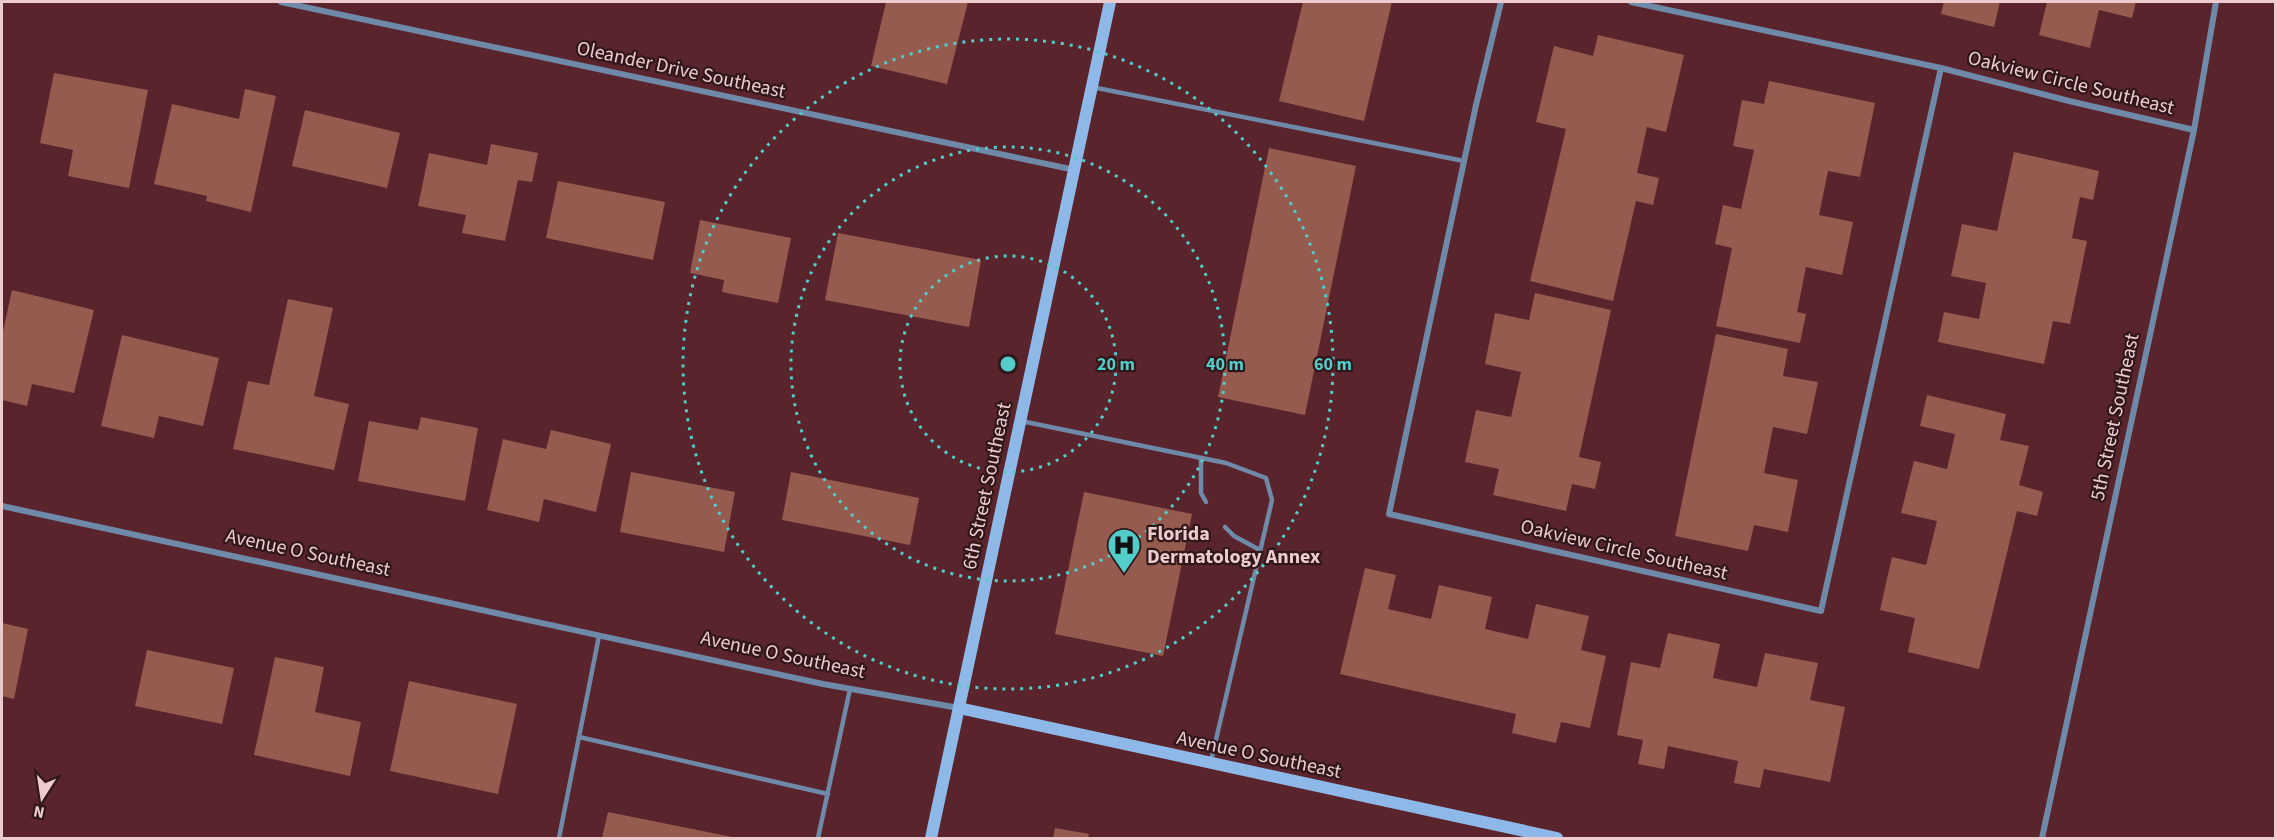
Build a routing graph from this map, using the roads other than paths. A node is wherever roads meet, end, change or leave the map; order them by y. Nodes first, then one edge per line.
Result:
1 (281, 2) edge
2 (1110, 2) edge
3 (1501, 2) edge
4 (1631, 2) edge
5 (2216, 2) edge
6 (1941, 68) junction
7 (1092, 87) junction
8 (2194, 130) junction
9 (1464, 161) junction
10 (1075, 170) junction
11 (1021, 421) junction
12 (1201, 458) junction
13 (1206, 502) dead end
14 (2, 506) edge
15 (1225, 527) dead end
16 (1260, 550) junction
17 (599, 636) junction
18 (850, 689) junction
19 (959, 708) junction
20 (579, 737) junction
21 (1210, 764) junction
22 (828, 794) junction
23 (559, 838) edge
24 (818, 838) edge
25 (931, 838) edge
26 (1557, 838) edge
27 (2042, 838) edge

1 - 10 street, Oleander Drive Southeast
2 - 7 street, 6th Street Southeast
3 - 9 street, Oakview Circle Southeast
4 - 6 street, Oakview Circle Southeast
5 - 8 street, 5th Street Southeast
6 - 8 street, Oakview Circle Southeast
6 - 9 street, Oakview Circle Southeast
7 - 9 lane
7 - 10 street, 6th Street Southeast
8 - 27 street, 5th Street Southeast
10 - 11 street, 6th Street Southeast
11 - 12 lane
11 - 19 street, 6th Street Southeast
12 - 13 lane
12 - 16 lane
14 - 17 street, Avenue O Southeast
15 - 16 lane
16 - 21 lane
17 - 18 street, Avenue O Southeast
17 - 20 lane
18 - 19 street, Avenue O Southeast
18 - 22 lane
19 - 21 street, Avenue O Southeast
19 - 25 street, 6th Street Southeast
20 - 22 lane
20 - 23 lane
21 - 26 street, Avenue O Southeast
22 - 24 lane

